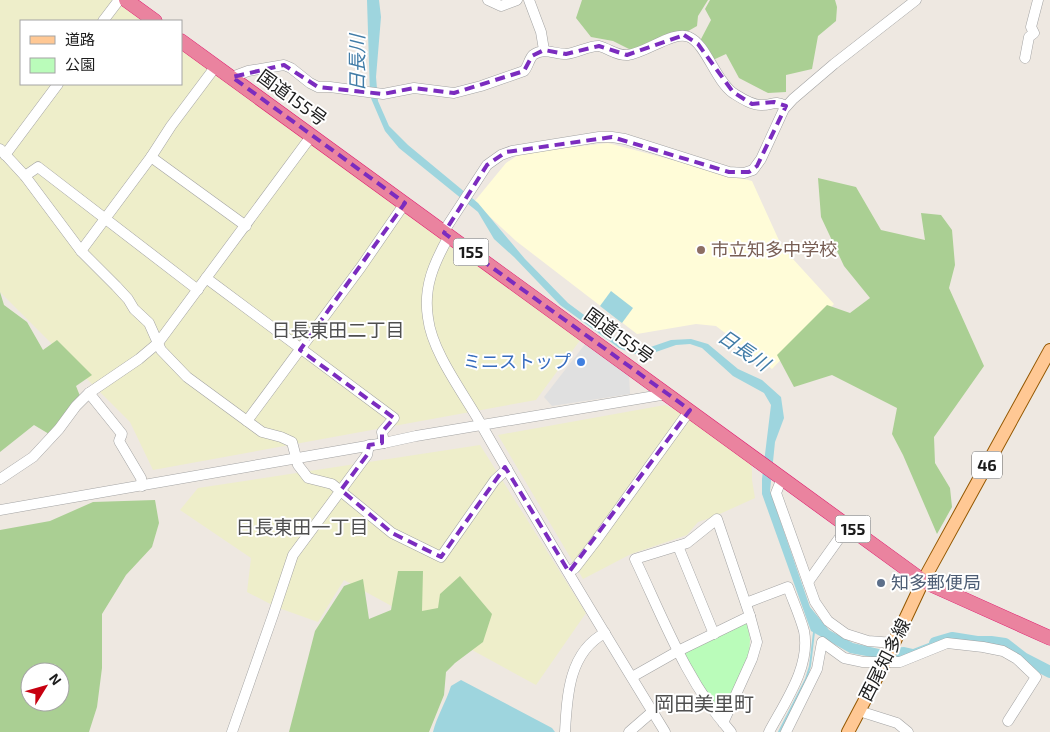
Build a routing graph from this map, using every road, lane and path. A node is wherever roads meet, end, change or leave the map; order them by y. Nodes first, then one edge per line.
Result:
1 (119, 0) edge
2 (126, 0) edge
3 (488, 0) edge
4 (517, 0) edge
5 (529, 0) edge
6 (916, 0) edge
7 (1038, 0) edge
8 (104, 20) edge
9 (154, 20) edge
10 (182, 42) edge
11 (544, 50) junction
12 (1025, 58) dead end
13 (216, 66) junction
14 (232, 77) junction
15 (57, 85) edge
16 (786, 106) junction
17 (312, 135) junction
18 (3, 152) edge
19 (151, 157) junction
20 (25, 176) junction
21 (405, 203) junction
22 (104, 218) junction
23 (246, 226) junction
24 (446, 234) junction
25 (81, 250) junction
26 (206, 278) junction
27 (198, 290) junction
28 (158, 343) junction
29 (300, 350) junction
30 (1050, 350) edge
31 (89, 393) junction
32 (667, 394) junction
33 (690, 410) junction
34 (247, 421) junction
35 (482, 426) junction
36 (384, 443) junction
37 (368, 445) junction
38 (297, 458) junction
39 (506, 469) junction
40 (782, 478) junction
41 (0, 479) edge
42 (142, 486) junction
43 (341, 490) junction
44 (0, 510) edge
45 (848, 526) junction
46 (678, 546) junction
47 (569, 572) junction
48 (923, 581) junction
49 (808, 582) junction
50 (746, 603) junction
51 (750, 616) junction
52 (606, 633) junction
53 (714, 634) junction
54 (1050, 638) edge
55 (894, 643) junction
56 (678, 651) junction
57 (885, 662) junction
58 (632, 677) junction
59 (859, 711) junction
60 (652, 712) junction
61 (1008, 721) dead end
62 (723, 723) junction
63 (232, 732) edge
64 (565, 732) edge
65 (629, 732) edge
66 (665, 732) edge
67 (731, 732) edge
68 (769, 732) edge
69 (786, 732) edge
70 (848, 732) edge
71 (908, 732) edge

1 - 8 street
2 - 9 highway
3 - 4 street
5 - 11 street
6 - 16 street
7 - 12 street
10 - 13 highway, 国道155号 / 155
11 - 14 street
11 - 16 street
13 - 14 highway, 国道155号 / 155
13 - 19 street
14 - 17 highway, 国道155号 / 155
15 - 18 street
16 - 24 street
17 - 21 highway, 国道155号 / 155
17 - 23 street
18 - 20 street
19 - 22 street
19 - 23 street
20 - 22 street
20 - 25 street
21 - 24 highway, 国道155号 / 155
21 - 29 street
22 - 25 street
22 - 27 street
23 - 26 street
24 - 32 highway, 国道155号 / 155
24 - 35 street
25 - 28 street
26 - 27 street
26 - 29 street
27 - 28 street
28 - 31 street
28 - 34 street
29 - 34 street
29 - 36 street
30 - 48 main road, 西尾知多線 / 46
31 - 41 street
31 - 42 street
32 - 33 highway, 国道155号 / 155
32 - 35 street
33 - 40 highway, 国道155号 / 155
33 - 47 street
34 - 38 street
35 - 36 street
35 - 39 street
36 - 37 street
37 - 38 street
37 - 43 street
38 - 42 street
38 - 43 street
39 - 43 street
39 - 47 street
40 - 45 highway, 国道155号 / 155
40 - 49 street
42 - 44 street
43 - 63 street
45 - 48 highway, 国道155号 / 155
45 - 49 street
46 - 50 street
46 - 53 street
46 - 56 street
47 - 52 street
48 - 54 highway, 国道155号 / 155
48 - 55 main road, 西尾知多線 / 46
49 - 55 street
50 - 51 street
50 - 68 street
51 - 53 street
51 - 62 street
52 - 58 street
52 - 64 street
53 - 56 street
55 - 57 main road, 西尾知多線 / 46
56 - 58 street
56 - 62 street
57 - 59 main road, 西尾知多線 / 46
57 - 61 street
57 - 69 street
58 - 60 street
59 - 70 main road, 西尾知多線 / 46
59 - 71 street
60 - 65 street
60 - 66 street
62 - 67 street

